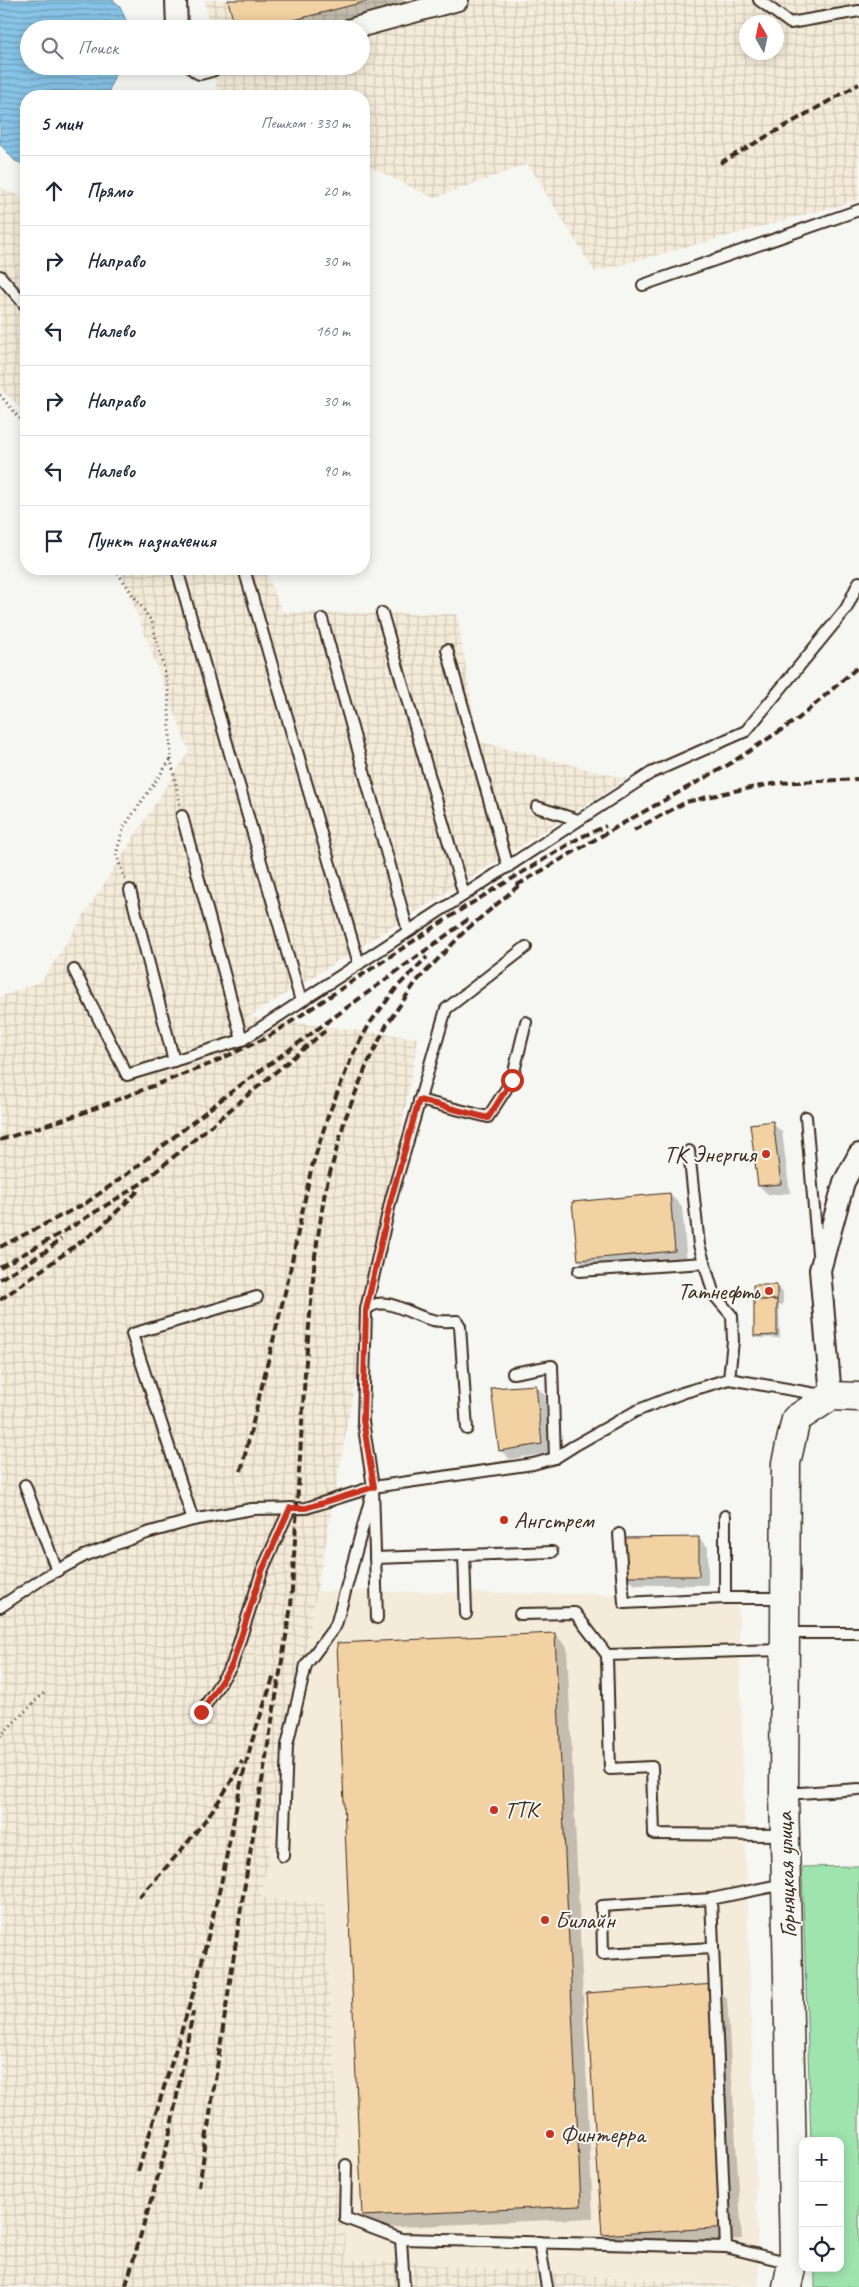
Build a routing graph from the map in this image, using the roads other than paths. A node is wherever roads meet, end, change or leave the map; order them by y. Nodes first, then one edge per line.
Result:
1 (176, 0) edge
2 (458, 0) edge
3 (759, 0) edge
4 (859, 11) edge
5 (177, 20) edge
6 (370, 24) edge
7 (859, 210) edge
8 (0, 276) edge
9 (643, 285) dead end
10 (20, 299) edge
11 (179, 575) edge
12 (246, 575) edge
13 (859, 582) edge
14 (382, 613) dead end
15 (322, 619) dead end
16 (447, 650) dead end
17 (537, 807) dead end
18 (182, 816) road end
19 (578, 820) junction
20 (508, 867) junction
21 (130, 890) road end
22 (464, 895) junction
23 (408, 931) junction
24 (526, 947) dead end
25 (359, 964) junction
26 (74, 970) dead end
27 (301, 1001) junction
28 (526, 1022) dead end
29 (242, 1040) junction
30 (174, 1061) junction
31 (419, 1100) junction
32 (806, 1117) dead end
33 (689, 1151) dead end
34 (859, 1154) edge
35 (704, 1263) junction
36 (820, 1270) junction
37 (579, 1271) dead end
38 (257, 1297) dead end
39 (366, 1310) junction
40 (513, 1373) dead end
41 (729, 1379) junction
42 (831, 1396) junction
43 (859, 1397) edge
44 (467, 1429) dead end
45 (555, 1458) junction
46 (25, 1485) dead end
47 (374, 1487) junction
48 (290, 1508) junction
49 (724, 1516) dead end
50 (193, 1520) junction
51 (619, 1534) dead end
52 (552, 1552) dead end
53 (464, 1555) junction
54 (375, 1558) junction
55 (57, 1571) junction
56 (725, 1598) junction
57 (784, 1598) junction
58 (0, 1607) edge
59 (466, 1614) dead end
60 (520, 1614) dead end
61 (377, 1618) dead end
62 (859, 1633) edge
63 (783, 1642) junction
64 (607, 1655) junction
65 (201, 1712) dead end
66 (859, 1789) edge
67 (784, 1794) junction
68 (786, 1835) junction
69 (283, 1856) dead end
70 (787, 1883) junction
71 (711, 1899) junction
72 (713, 1948) junction
73 (346, 2165) dead end
74 (401, 2239) junction
75 (539, 2242) junction
76 (726, 2248) junction
77 (789, 2275) edge
78 (404, 2287) edge
79 (548, 2287) edge

1 - 5 street
2 - 6 street
3 - 4 lane
7 - 9 lane
8 - 10 lane
11 - 27 lane
12 - 25 lane
13 - 19 lane
14 - 22 lane
15 - 23 lane
16 - 20 lane
17 - 19 lane
18 - 29 lane
19 - 20 lane
20 - 22 lane
21 - 30 lane
22 - 23 lane
23 - 25 lane
24 - 31 lane
25 - 27 lane
26 - 30 lane
27 - 29 lane
28 - 31 lane
29 - 30 lane
31 - 39 lane
32 - 36 lane
33 - 35 lane
34 - 36 street
35 - 37 lane
35 - 41 lane
36 - 42 street
38 - 50 lane
39 - 44 lane
39 - 47 lane
40 - 45 lane
41 - 42 lane
41 - 45 lane
42 - 43 street
42 - 57 street, Горняцкая улица
45 - 47 lane
46 - 55 lane
47 - 48 lane
47 - 54 lane
47 - 69 lane
48 - 50 lane
48 - 65 lane
49 - 56 lane
50 - 55 lane
51 - 56 lane
52 - 53 lane
53 - 54 lane
53 - 59 lane
54 - 61 lane
55 - 58 lane
56 - 57 lane
57 - 63 street, Горняцкая улица
60 - 64 lane
62 - 63 lane
63 - 64 lane
63 - 67 street, Горняцкая улица
64 - 68 lane
66 - 67 lane
67 - 68 street, Горняцкая улица
68 - 70 street, Горняцкая улица
70 - 71 lane
70 - 77 street, Горняцкая улица
71 - 72 lane
71 - 72 lane
72 - 76 lane
73 - 74 lane
74 - 75 lane
74 - 78 lane
75 - 76 lane
75 - 79 lane
76 - 77 lane

